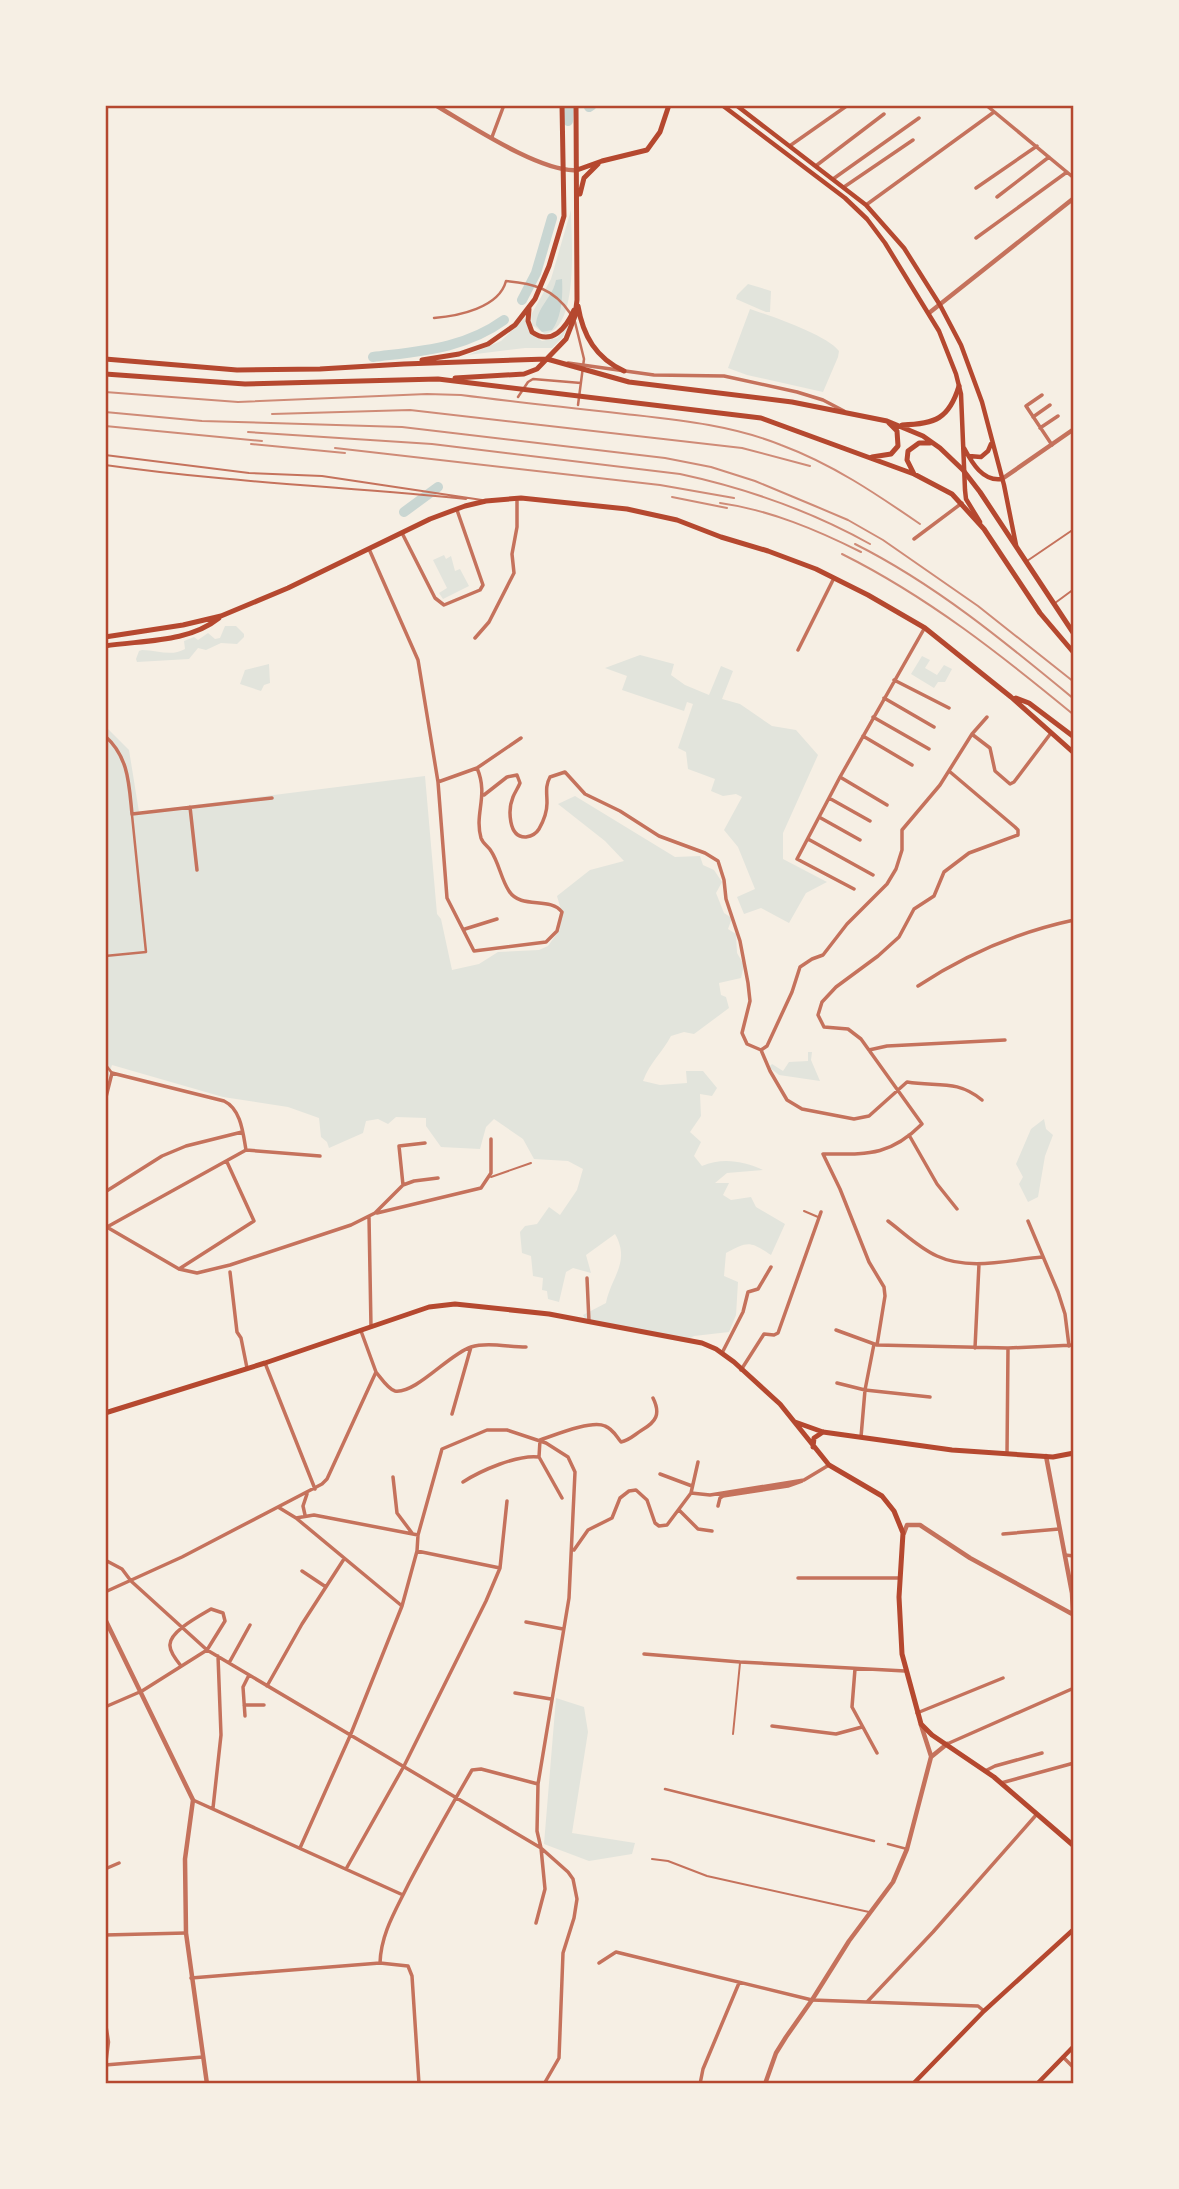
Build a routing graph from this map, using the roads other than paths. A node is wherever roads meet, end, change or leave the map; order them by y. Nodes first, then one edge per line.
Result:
1 (435, 105) edge
2 (504, 105) edge
3 (562, 105) edge
4 (576, 105) edge
5 (669, 105) edge
6 (722, 105) edge
7 (736, 105) edge
8 (848, 105) edge
9 (988, 105) edge
10 (994, 111) junction
11 (884, 114) dead end
12 (919, 118) dead end
13 (492, 137) junction
14 (913, 140) dead end
15 (791, 145) junction
16 (1037, 146) junction
17 (1049, 157) junction
18 (602, 161) junction
19 (817, 165) junction
20 (577, 170) junction
21 (563, 171) junction
22 (1067, 172) junction
23 (1074, 178) edge
24 (833, 179) junction
25 (844, 187) junction
26 (976, 188) dead end
27 (578, 196) junction
28 (997, 197) dead end
29 (1074, 198) edge
30 (866, 205) junction
31 (976, 238) dead end
32 (577, 300) junction
33 (940, 305) junction
34 (530, 306) junction
35 (929, 313) junction
36 (435, 318) dead end
37 (105, 353) edge
38 (108, 359) edge
39 (547, 359) junction
40 (563, 363) junction
41 (404, 364) junction
42 (312, 370) junction
43 (624, 371) junction
44 (105, 374) edge
45 (438, 379) junction
46 (300, 383) junction
47 (581, 383) junction
48 (959, 386) junction
49 (1042, 395) dead end
50 (518, 397) dead end
51 (578, 405) dead end
52 (1050, 405) dead end
53 (846, 412) junction
54 (1058, 416) dead end
55 (1033, 417) junction
56 (887, 421) junction
57 (900, 425) junction
58 (1041, 428) junction
59 (1074, 429) edge
60 (992, 442) junction
61 (933, 443) junction
62 (962, 444) junction
63 (1052, 445) junction
64 (105, 455) edge
65 (968, 456) junction
66 (869, 457) junction
67 (105, 466) edge
68 (963, 470) junction
69 (914, 474) junction
70 (1002, 478) junction
71 (516, 498) junction
72 (486, 501) junction
73 (962, 503) junction
74 (456, 508) junction
75 (984, 529) junction
76 (1074, 529) edge
77 (402, 532) junction
78 (914, 539) dead end
79 (1016, 546) junction
80 (369, 549) junction
81 (1026, 562) junction
82 (834, 578) junction
83 (1074, 589) edge
84 (1054, 604) junction
85 (221, 616) junction
86 (925, 628) junction
87 (1074, 634) edge
88 (119, 635) junction
89 (105, 637) edge
90 (475, 638) dead end
91 (108, 645) edge
92 (798, 650) dead end
93 (1074, 653) edge
94 (894, 680) junction
95 (1011, 697) junction
96 (884, 698) junction
97 (949, 708) dead end
98 (873, 717) junction
99 (987, 717) dead end
100 (934, 727) dead end
101 (1065, 729) junction
102 (1051, 733) junction
103 (972, 734) junction
104 (863, 736) junction
105 (105, 737) edge
106 (521, 737) dead end
107 (1074, 737) edge
108 (1057, 738) junction
109 (929, 749) dead end
110 (1074, 753) edge
111 (912, 765) dead end
112 (477, 768) junction
113 (949, 771) junction
114 (840, 777) junction
115 (438, 782) junction
116 (483, 795) junction
117 (272, 797) dead end
118 (829, 798) junction
119 (887, 805) dead end
120 (190, 807) junction
121 (132, 814) junction
122 (819, 817) junction
123 (870, 821) dead end
124 (808, 839) junction
125 (860, 840) dead end
126 (197, 870) dead end
127 (873, 875) dead end
128 (854, 889) dead end
129 (498, 919) dead end
130 (1074, 920) edge
131 (465, 929) junction
132 (105, 956) edge
133 (918, 986) dead end
134 (1005, 1040) dead end
135 (761, 1050) junction
136 (869, 1050) junction
137 (105, 1065) edge
138 (112, 1073) junction
139 (898, 1090) junction
140 (982, 1100) dead end
141 (105, 1101) edge
142 (242, 1132) junction
143 (909, 1135) junction
144 (491, 1139) dead end
145 (425, 1143) dead end
146 (246, 1150) junction
147 (320, 1156) dead end
148 (227, 1161) junction
149 (531, 1163) dead end
150 (490, 1177) junction
151 (438, 1178) dead end
152 (403, 1185) junction
153 (105, 1192) edge
154 (957, 1209) dead end
155 (804, 1211) dead end
156 (375, 1213) junction
157 (820, 1214) joint
158 (369, 1217) junction
159 (888, 1221) dead end
160 (1028, 1221) dead end
161 (105, 1227) edge
162 (1042, 1257) junction
163 (979, 1264) junction
164 (771, 1267) dead end
165 (179, 1269) junction
166 (230, 1272) dead end
167 (587, 1278) dead end
168 (589, 1322) junction
169 (371, 1327) junction
170 (361, 1330) junction
171 (835, 1330) dead end
172 (875, 1344) junction
173 (1071, 1345) edge
174 (471, 1347) junction
175 (526, 1348) dead end
176 (975, 1348) junction
177 (1008, 1348) junction
178 (722, 1353) junction
179 (265, 1363) junction
180 (247, 1368) junction
181 (741, 1370) junction
182 (376, 1372) junction
183 (837, 1383) dead end
184 (865, 1390) junction
185 (930, 1397) dead end
186 (653, 1398) dead end
187 (105, 1413) edge
188 (452, 1414) dead end
189 (795, 1422) junction
190 (823, 1432) junction
191 (861, 1437) junction
192 (540, 1440) junction
193 (813, 1447) junction
194 (1074, 1453) edge
195 (1007, 1454) junction
196 (1045, 1456) junction
197 (538, 1457) junction
198 (698, 1462) dead end
199 (829, 1465) junction
200 (660, 1474) dead end
201 (394, 1477) dead end
202 (803, 1480) junction
203 (463, 1482) dead end
204 (692, 1486) junction
205 (315, 1489) junction
206 (307, 1493) junction
207 (691, 1493) junction
208 (562, 1499) dead end
209 (507, 1501) dead end
210 (718, 1506) dead end
211 (278, 1507) junction
212 (679, 1510) junction
213 (305, 1515) junction
214 (296, 1518) junction
215 (1059, 1529) junction
216 (712, 1531) dead end
217 (903, 1533) junction
218 (1003, 1534) dead end
219 (416, 1535) junction
220 (417, 1551) junction
221 (573, 1552) junction
222 (1065, 1555) junction
223 (1074, 1556) edge
224 (344, 1559) junction
225 (105, 1560) edge
226 (499, 1568) junction
227 (302, 1571) dead end
228 (798, 1578) dead end
229 (900, 1578) junction
230 (131, 1581) junction
231 (326, 1587) junction
232 (105, 1592) edge
233 (402, 1606) junction
234 (1074, 1615) edge
235 (105, 1619) edge
236 (526, 1622) dead end
237 (250, 1625) dead end
238 (183, 1627) junction
239 (563, 1629) junction
240 (207, 1650) junction
241 (644, 1654) dead end
242 (218, 1656) junction
243 (740, 1662) junction
244 (229, 1663) junction
245 (181, 1666) junction
246 (855, 1669) junction
247 (905, 1671) junction
248 (249, 1675) junction
249 (1003, 1678) dead end
250 (267, 1686) junction
251 (1074, 1688) edge
252 (142, 1691) junction
253 (515, 1693) dead end
254 (551, 1699) junction
255 (264, 1704) dead end
256 (244, 1705) junction
257 (105, 1707) edge
258 (917, 1713) junction
259 (245, 1716) dead end
260 (921, 1724) junction
261 (772, 1726) dead end
262 (862, 1727) junction
263 (733, 1734) dead end
264 (350, 1736) junction
265 (947, 1744) junction
266 (1042, 1753) dead end
267 (877, 1754) dead end
268 (931, 1757) junction
269 (1074, 1763) edge
270 (404, 1766) junction
271 (985, 1771) junction
272 (1001, 1783) junction
273 (538, 1784) junction
274 (665, 1789) dead end
275 (456, 1796) junction
276 (194, 1800) junction
277 (213, 1808) junction
278 (1037, 1814) junction
279 (874, 1841) dead end
280 (888, 1844) dead end
281 (1074, 1846) edge
282 (300, 1848) junction
283 (541, 1848) junction
284 (907, 1849) junction
285 (652, 1859) dead end
286 (119, 1863) dead end
287 (105, 1869) edge
288 (346, 1869) junction
289 (403, 1895) junction
290 (870, 1912) junction
291 (536, 1923) dead end
292 (1074, 1929) edge
293 (186, 1933) junction
294 (105, 1935) edge
295 (380, 1963) junction
296 (599, 1963) dead end
297 (191, 1978) junction
298 (739, 1983) junction
299 (812, 2000) junction
300 (867, 2002) junction
301 (984, 2011) junction
302 (105, 2023) edge
303 (1074, 2046) edge
304 (203, 2056) junction
305 (1063, 2057) junction
306 (105, 2065) edge
307 (1074, 2068) edge
308 (207, 2084) edge
309 (419, 2084) edge
310 (544, 2084) edge
311 (700, 2084) edge
312 (765, 2084) edge
313 (913, 2084) edge
314 (1037, 2084) edge

1 - 13 street
2 - 13 street
3 - 21 main road
4 - 20 main road
5 - 18 main road
6 - 35 main road
7 - 15 main road
8 - 15 street
9 - 10 street
10 - 16 street
10 - 30 street
11 - 19 street
12 - 24 street
13 - 21 street
14 - 25 street
15 - 19 main road
16 - 17 street
16 - 26 street
17 - 22 street
17 - 28 street
18 - 20 main road
18 - 27 main road
19 - 24 main road
20 - 21 street
20 - 27 main road
21 - 34 main road
22 - 23 street
22 - 31 street
24 - 25 main road
25 - 30 main road
27 - 32 main road
29 - 33 street
30 - 33 main road
32 - 34 main road
32 - 39 main road
32 - 43 main road
33 - 35 street
33 - 60 main road
34 - 41 main road
35 - 48 main road
36 - 47 street
37 - 38 street
38 - 42 main road
39 - 40 main road
39 - 41 main road
39 - 45 main road
40 - 43 street
40 - 53 main road
41 - 42 main road
42 - 46 main road
43 - 53 street
44 - 46 main road
45 - 46 main road
45 - 66 main road
47 - 50 street
47 - 51 street
48 - 57 main road
48 - 62 main road
49 - 55 street
52 - 55 street
53 - 56 main road
54 - 58 street
55 - 58 street
56 - 57 main road
56 - 66 main road
57 - 61 main road
58 - 63 street
59 - 63 street
60 - 65 main road
60 - 70 main road
61 - 68 main road
61 - 69 main road
62 - 65 main road
62 - 68 main road
63 - 70 street
64 - 72 lane
65 - 70 main road
66 - 69 main road
67 - 72 lane
68 - 75 main road
68 - 79 main road
69 - 73 main road
70 - 79 main road
71 - 72 main road
71 - 82 main road
71 - 90 street
72 - 74 main road
73 - 75 main road
73 - 78 street
74 - 77 main road
74 - 77 street
75 - 93 main road
76 - 81 lane
77 - 80 main road
79 - 81 main road
80 - 85 main road
80 - 115 street
81 - 84 main road
82 - 86 main road
82 - 92 street
83 - 84 lane
84 - 87 main road
85 - 88 main road
85 - 91 main road
86 - 94 street
86 - 95 main road
88 - 89 main road
88 - 91 main road
94 - 96 street
94 - 97 street
95 - 101 main road
95 - 102 main road
96 - 98 street
96 - 100 street
98 - 104 street
98 - 109 street
99 - 103 street
101 - 107 main road
101 - 108 main road
102 - 103 street
102 - 108 main road
103 - 113 street
104 - 111 street
104 - 114 street
105 - 121 street
106 - 112 street
108 - 110 main road
112 - 115 street
112 - 116 street
113 - 135 street
113 - 136 street
114 - 118 street
114 - 119 street
115 - 131 street
116 - 131 street
116 - 135 street
117 - 120 street
118 - 122 street
118 - 123 street
120 - 121 street
120 - 126 street
121 - 132 street
122 - 124 street
122 - 125 street
124 - 127 street
124 - 128 street
129 - 131 street
130 - 133 street
134 - 136 street
135 - 139 street
136 - 139 street
137 - 138 street
138 - 141 street
138 - 142 street
139 - 140 street
139 - 143 street
142 - 146 street
142 - 153 street
143 - 154 street
143 - 172 street
144 - 150 street
145 - 152 street
146 - 147 street
146 - 148 street
148 - 161 street
148 - 165 street
149 - 150 lane
150 - 156 street
151 - 152 street
152 - 156 street
155 - 157 lane
156 - 158 street
157 - 181 street
158 - 165 street
158 - 169 street
159 - 163 street
160 - 162 street
161 - 165 street
162 - 163 street
162 - 173 street
163 - 176 street
164 - 178 street
166 - 180 street
167 - 168 street
168 - 169 main road
168 - 178 main road
169 - 170 main road
170 - 179 main road
170 - 182 street
171 - 172 street
172 - 176 street
172 - 184 street
173 - 177 street
174 - 175 street
174 - 182 street
174 - 188 street
176 - 177 street
177 - 195 street
178 - 181 main road
179 - 180 main road
179 - 205 street
180 - 187 main road
181 - 189 main road
182 - 205 street
183 - 184 street
184 - 185 street
184 - 191 street
186 - 192 street
189 - 190 main road
189 - 193 main road
190 - 191 main road
190 - 193 main road
191 - 195 main road
192 - 197 street
192 - 219 street
192 - 221 street
193 - 199 main road
194 - 196 main road
195 - 196 main road
196 - 215 street
197 - 203 street
197 - 208 street
198 - 204 street
199 - 202 street
199 - 217 main road
200 - 204 street
201 - 219 street
202 - 207 street
202 - 210 street
204 - 207 street
205 - 206 street
206 - 211 street
206 - 213 street
207 - 212 street
209 - 226 street
211 - 214 street
211 - 230 street
212 - 216 street
212 - 221 street
213 - 214 street
213 - 219 street
214 - 224 street
215 - 218 street
215 - 222 street
217 - 229 main road
217 - 234 street
219 - 220 street
220 - 226 street
220 - 233 street
221 - 239 street
222 - 223 street
222 - 234 street
224 - 231 street
224 - 233 street
225 - 230 street
226 - 270 street
227 - 231 street
228 - 229 street
229 - 247 main road
230 - 232 street
230 - 238 street
231 - 250 street
233 - 264 street
235 - 252 street
236 - 239 street
237 - 244 street
238 - 240 street
238 - 240 street
238 - 245 street
239 - 254 street
240 - 242 street
240 - 245 street
241 - 243 street
242 - 244 street
242 - 277 street
243 - 246 street
243 - 263 lane
244 - 248 street
245 - 252 street
246 - 247 street
246 - 262 street
247 - 258 main road
248 - 250 street
248 - 256 street
249 - 258 street
250 - 264 street
251 - 265 street
252 - 257 street
252 - 276 street
253 - 254 street
254 - 273 street
255 - 256 street
256 - 259 street
258 - 260 main road
260 - 265 main road
260 - 268 street
261 - 262 street
262 - 267 street
264 - 270 street
264 - 282 street
265 - 268 street
265 - 271 main road
266 - 271 street
268 - 284 street
269 - 272 street
270 - 275 street
270 - 288 street
271 - 272 main road
272 - 278 main road
273 - 275 street
273 - 283 street
274 - 279 street
275 - 283 street
275 - 289 street
276 - 277 street
276 - 293 street
277 - 282 street
278 - 281 main road
278 - 300 street
280 - 284 street
282 - 288 street
283 - 291 street
283 - 310 street
284 - 290 street
285 - 290 lane
286 - 287 street
288 - 289 street
289 - 295 street
290 - 299 street
292 - 301 main road
293 - 294 street
293 - 297 street
295 - 297 street
295 - 309 street
296 - 298 street
297 - 304 street
298 - 299 street
298 - 311 street
299 - 300 street
299 - 312 street
300 - 301 street
301 - 313 main road
302 - 306 street
303 - 305 main road
304 - 306 street
304 - 308 street
305 - 307 street
305 - 314 main road

